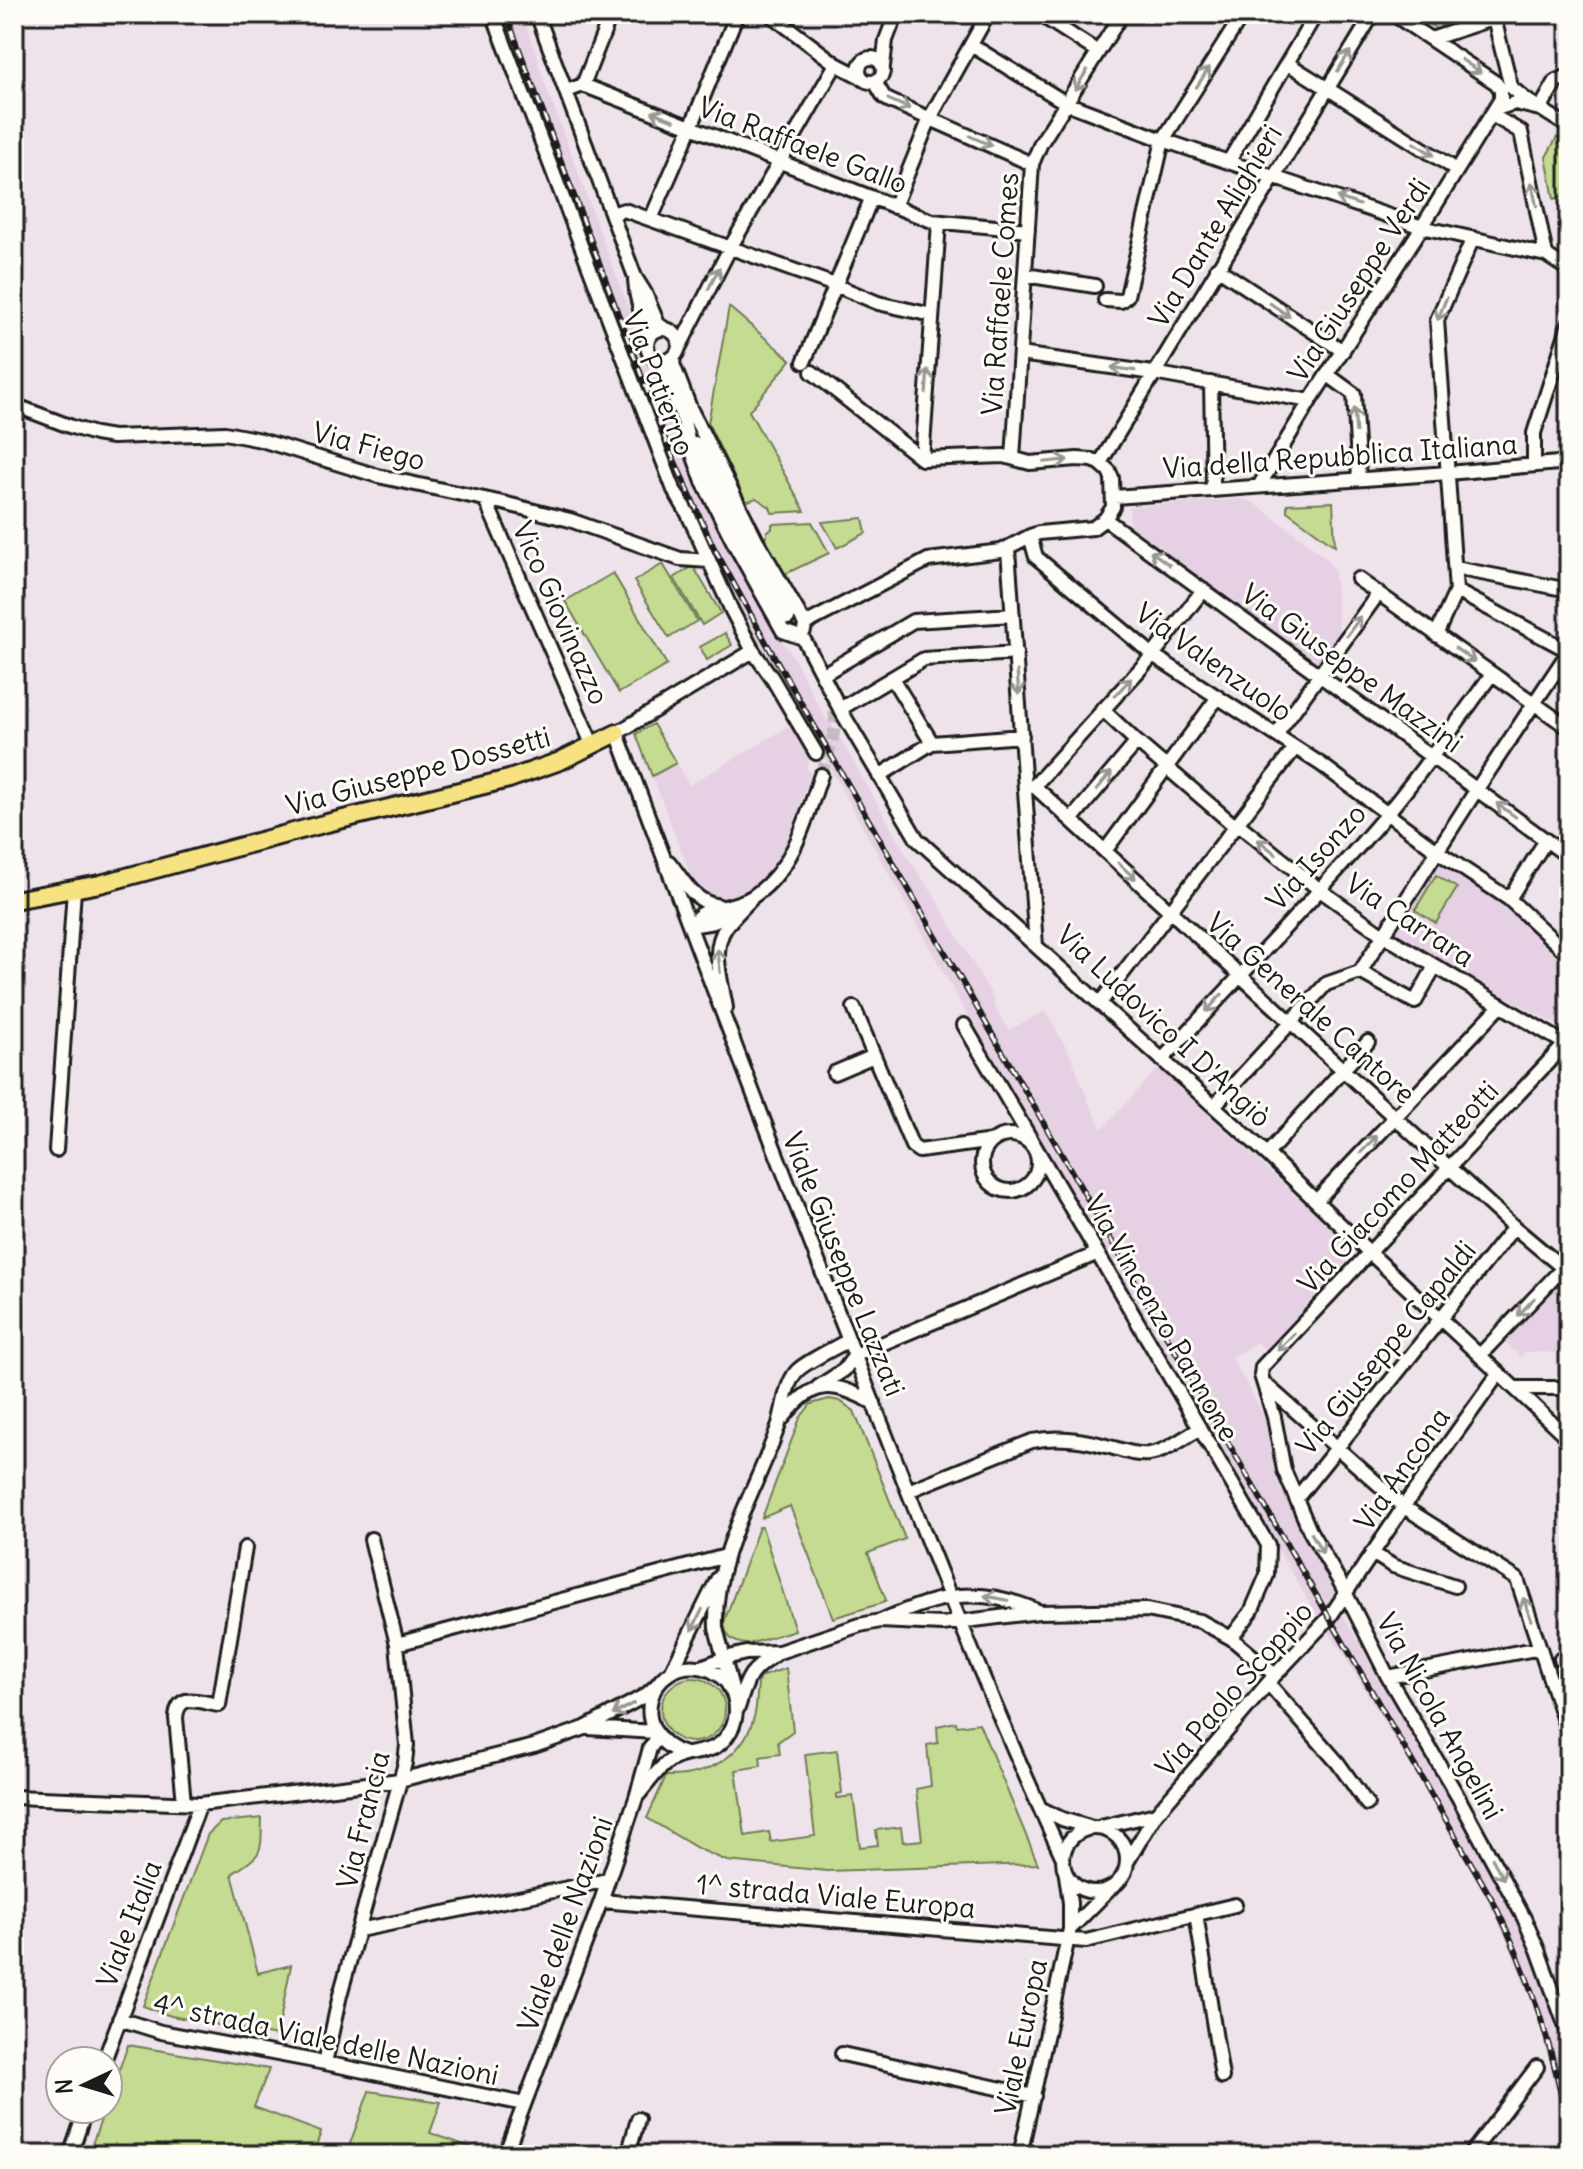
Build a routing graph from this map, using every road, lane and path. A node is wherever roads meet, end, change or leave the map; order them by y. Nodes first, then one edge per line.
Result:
1 (493, 14) edge
2 (537, 14) edge
3 (611, 14) edge
4 (737, 14) edge
5 (770, 14) edge
6 (896, 14) edge
7 (988, 14) edge
8 (1039, 14) edge
9 (1122, 14) edge
10 (1243, 14) edge
11 (1316, 14) edge
12 (1373, 14) edge
13 (1393, 14) edge
14 (1478, 14) edge
15 (1507, 14) edge
16 (1494, 16) edge
17 (1462, 29) junction
18 (1431, 39) junction
19 (886, 40) junction
20 (971, 45) junction
21 (1098, 52) junction
22 (866, 59) junction
23 (1287, 63) junction
24 (836, 64) junction
25 (883, 66) junction
26 (1569, 76) edge
27 (861, 77) junction
28 (875, 82) junction
29 (583, 85) junction
30 (1327, 88) junction
31 (567, 91) junction
32 (1066, 103) junction
33 (1496, 108) junction
34 (1540, 109) junction
35 (930, 118) junction
36 (691, 127) junction
37 (1569, 127) edge
38 (1163, 140) junction
39 (1229, 161) junction
40 (780, 162) junction
41 (1032, 164) junction
42 (1457, 170) junction
43 (1273, 175) junction
44 (871, 199) junction
45 (894, 207) junction
46 (612, 214) junction
47 (651, 219) junction
48 (939, 223) junction
49 (1422, 227) junction
50 (1028, 230) junction
51 (1473, 238) junction
52 (730, 248) junction
53 (1546, 255) junction
54 (1217, 268) junction
55 (1569, 270) edge
56 (1025, 275) junction
57 (635, 277) junction
58 (835, 285) junction
59 (1095, 286) dead end
60 (1105, 300) dead end
61 (932, 315) junction
62 (1569, 324) edge
63 (665, 329) junction
64 (651, 335) junction
65 (1343, 351) junction
66 (676, 352) junction
67 (1020, 354) junction
68 (659, 360) junction
69 (1153, 373) junction
70 (1328, 375) junction
71 (1211, 383) junction
72 (1310, 401) junction
73 (14, 405) edge
74 (690, 408) junction
75 (684, 421) junction
76 (1013, 458) junction
77 (922, 459) junction
78 (1569, 462) edge
79 (1100, 463) junction
80 (1534, 465) junction
81 (710, 470) junction
82 (1448, 473) junction
83 (1359, 479) junction
84 (1259, 486) junction
85 (1213, 490) junction
86 (1114, 497) junction
87 (485, 499) junction
88 (1105, 519) junction
89 (1030, 536) junction
90 (1008, 549) junction
91 (709, 561) junction
92 (1455, 568) junction
93 (1358, 579) dead end
94 (1203, 590) junction
95 (1569, 590) edge
96 (1456, 591) junction
97 (1378, 594) junction
98 (1013, 615) junction
99 (788, 618) dead end
100 (805, 624) junction
101 (1436, 635) junction
102 (803, 638) junction
103 (753, 651) junction
104 (1569, 651) edge
105 (1016, 653) junction
106 (1153, 655) junction
107 (1320, 674) junction
108 (1492, 674) junction
109 (822, 675) junction
110 (892, 678) junction
111 (1218, 697) junction
112 (1533, 704) junction
113 (840, 709) junction
114 (1102, 709) junction
115 (1569, 728) edge
116 (617, 733) junction
117 (1276, 735) junction
118 (1022, 736) junction
119 (1137, 742) junction
120 (932, 743) junction
121 (593, 746) junction
122 (1295, 748) junction
123 (816, 753) dead end
124 (1432, 756) junction
125 (1165, 767) junction
126 (821, 775) tunnel mouth
127 (879, 776) junction
128 (1030, 786) junction
129 (1477, 789) junction
130 (1387, 814) junction
131 (1071, 820) junction
132 (1237, 825) junction
133 (1546, 840) junction
134 (1105, 851) junction
135 (1438, 851) junction
136 (662, 854) junction
137 (1569, 857) edge
138 (74, 890) junction
139 (1320, 890) junction
140 (754, 896) junction
141 (1509, 899) junction
142 (14, 900) edge
143 (724, 907) junction
144 (1170, 912) junction
145 (690, 926) junction
146 (1383, 935) junction
147 (1036, 946) junction
148 (1569, 955) edge
149 (1435, 966) junction
150 (1360, 972) junction
151 (1240, 975) junction
152 (1100, 1003) junction
153 (1501, 1005) junction
154 (854, 1008) dead end
155 (1292, 1022) junction
156 (964, 1025) dead end
157 (731, 1037) junction
158 (1368, 1042) dead end
159 (1568, 1043) edge
160 (874, 1056) junction
161 (1162, 1060) junction
162 (1343, 1069) junction
163 (834, 1073) dead end
164 (1214, 1106) junction
165 (1395, 1116) junction
166 (993, 1141) junction
167 (1034, 1148) junction
168 (56, 1150) dead end
169 (1267, 1154) junction
170 (1449, 1168) junction
171 (1316, 1201) junction
172 (1514, 1227) junction
173 (1369, 1252) junction
174 (1096, 1254) junction
175 (1567, 1265) edge
176 (1440, 1319) junction
177 (849, 1340) junction
178 (855, 1355) junction
179 (1480, 1355) junction
180 (1262, 1367) joint
181 (1499, 1373) junction
182 (1262, 1382) junction
183 (818, 1387) junction
184 (1515, 1388) junction
185 (1569, 1388) edge
186 (874, 1403) junction
187 (1298, 1412) junction
188 (1274, 1417) junction
189 (779, 1423) junction
190 (1200, 1429) junction
191 (1569, 1439) edge
192 (1336, 1449) junction
193 (908, 1491) junction
194 (1296, 1499) junction
195 (1404, 1507) junction
196 (371, 1539) dead end
197 (245, 1548) dead end
198 (1372, 1553) junction
199 (725, 1562) junction
200 (1455, 1586) dead end
201 (1345, 1592) junction
202 (951, 1597) junction
203 (1039, 1612) junction
204 (880, 1621) junction
205 (962, 1623) junction
206 (1231, 1638) junction
207 (397, 1644) junction
208 (1540, 1648) junction
209 (779, 1652) junction
210 (725, 1658) junction
211 (701, 1667) junction
212 (671, 1672) junction
213 (1388, 1677) junction
214 (1271, 1679) junction
215 (657, 1685) junction
216 (734, 1696) junction
217 (737, 1712) junction
218 (585, 1728) junction
219 (656, 1734) junction
220 (1569, 1736) edge
221 (685, 1754) junction
222 (400, 1780) junction
223 (14, 1797) edge
224 (636, 1798) junction
225 (184, 1803) junction
226 (200, 1804) junction
227 (1367, 1804) dead end
228 (1040, 1808) junction
229 (1156, 1814) junction
230 (1095, 1827) junction
231 (1062, 1856) junction
232 (1127, 1862) junction
233 (1066, 1875) junction
234 (608, 1880) junction
235 (1112, 1888) junction
236 (601, 1901) junction
237 (1235, 1905) dead end
238 (1196, 1914) junction
239 (359, 1930) junction
240 (1068, 1934) junction
241 (119, 2019) junction
242 (1569, 2036) edge
243 (110, 2045) edge
244 (842, 2054) dead end
245 (325, 2063) junction
246 (1537, 2067) dead end
247 (1222, 2077) dead end
248 (1034, 2096) junction
249 (524, 2104) junction
250 (638, 2119) dead end
251 (80, 2125) edge
252 (70, 2155) edge
253 (505, 2155) edge
254 (628, 2155) edge
255 (1020, 2155) edge
256 (1470, 2155) edge

1 - 91 street, Via Patierno
2 - 31 street
3 - 29 street
4 - 36 street
5 - 24 street
6 - 19 street
7 - 20 street
8 - 21 street
9 - 21 street, Via Raffaele Comes
38 -> 10 street
11 - 23 street
30 -> 12 street, Via Dante Alighieri
13 - 18 street
14 - 17 street
15 - 16 street
16 - 17 street
16 - 34 street
17 - 18 street
18 -> 33 street
19 - 22 street
19 - 25 street
20 - 32 street
20 - 35 street
21 -> 32 street, Via Raffaele Comes
22 - 24 street
22 - 25 street
22 - 27 street
23 - 30 street
23 - 39 street
24 - 27 street
24 - 40 street
25 - 28 street
26 - 34 street
27 - 28 street
28 -> 35 street
29 - 31 street
36 -> 29 street, Via Raffaele Gallo
30 -> 42 street
30 - 43 street, Via Dante Alighieri
31 - 46 street
32 - 38 street
32 - 41 street, Via Raffaele Comes
33 - 34 street
33 - 42 street, Via Giuseppe Verdi
53 -> 33 street
34 - 37 street
35 -> 41 street
35 - 45 street
36 - 40 street, Via Raffaele Gallo
36 - 47 street
38 - 39 street
38 - 60 street
39 - 43 street
40 - 44 street, Via Raffaele Gallo
40 - 52 street
41 - 50 street, Via Raffaele Comes
42 - 49 street, Via Giuseppe Verdi
49 -> 43 street
43 - 54 street, Via Dante Alighieri
44 - 45 street, Via Raffaele Gallo
44 - 58 street
45 - 48 street, Via Raffaele Gallo
46 - 47 street
46 - 57 street
47 - 52 street
48 - 50 street, Via Raffaele Gallo
48 - 61 street
49 - 51 street
49 - 65 street, Via Giuseppe Verdi
50 - 56 street, Via Raffaele Comes
51 - 53 street
51 -> 82 street
52 - 58 street
66 -> 52 street
53 - 55 street
54 -> 65 street
54 - 69 street, Via Dante Alighieri
56 - 59 street
56 - 67 street, Via Raffaele Comes
57 - 63 street
57 - 64 street
58 - 61 street
58 - 77 street
77 -> 61 street
62 - 80 street
63 - 64 street
63 - 66 street
64 - 68 street
65 - 70 street, Via Giuseppe Verdi
66 - 68 street
66 - 74 street
69 -> 67 street
67 - 76 street, Via Raffaele Comes
68 - 75 street
69 - 71 street
69 - 79 street, Via Dante Alighieri
70 - 72 street, Via Giuseppe Verdi
83 -> 70 street
71 - 72 street
71 - 85 street
72 - 84 street, Via Giuseppe Verdi
73 - 87 street, Via Fiego
74 - 81 street
74 - 100 street
75 - 81 street
75 - 102 street
76 - 77 street
76 -> 79 street
78 - 80 street, Via della Repubblica Italiana
79 - 86 street
80 - 82 street, Via della Repubblica Italiana
81 - 99 street
82 - 83 street, Via della Repubblica Italiana
82 - 92 street
83 - 84 street, Via della Repubblica Italiana
84 - 85 street, Via della Repubblica Italiana
85 - 86 street, Via della Repubblica Italiana
86 - 88 street
87 - 91 street, Via Fiego
87 - 121 street, Vico Giovinazzo
88 - 89 street
94 -> 88 street, Via Giuseppe Mazzini
89 - 90 street
89 - 106 street, Via Valenzuolo
90 - 98 street, Via Ludovico I D'Angiò
90 - 100 street
91 - 103 street, Via Patierno
92 - 95 street
92 - 96 street
93 - 97 street
94 - 106 street
94 - 107 street, Via Giuseppe Mazzini
96 - 101 street
96 - 104 street
97 - 101 street
107 -> 97 street
98 - 105 street, Via Ludovico I D'Angiò
98 - 109 street
100 - 102 street
101 -> 108 street
102 - 109 street
103 - 116 street, Via Giuseppe Dossetti
103 - 123 street, Via Patierno
104 - 112 street
105 - 110 street
105 -> 118 street, Via Ludovico I D'Angiò
106 - 111 street, Via Valenzuolo
114 -> 106 street
107 - 117 street
107 - 124 street, Via Giuseppe Mazzini
108 - 112 street
108 - 124 street, Via Isonzo
109 - 113 street
110 - 113 street
110 - 120 street
111 - 117 street, Via Valenzuolo
111 - 125 street
112 - 115 street
112 - 129 street
113 - 127 street
114 - 119 street, Via Carrara
114 - 128 street
116 - 121 main road, Via Giuseppe Dossetti
116 - 136 street, Viale Giuseppe Lazzati
117 - 122 street, Via Valenzuolo
118 - 120 street
118 - 128 street, Via Ludovico I D'Angiò
119 - 125 street, Via Carrara
131 -> 119 street
120 - 127 street
121 - 138 main road, Via Giuseppe Dossetti
122 - 130 street, Via Valenzuolo
122 - 132 street
124 - 129 street, Via Giuseppe Mazzini
124 - 130 street, Via Isonzo
125 - 132 street, Via Carrara
125 - 134 street
126 - 140 street
127 - 147 street
128 - 131 street, Via Generale Cantore
128 - 147 street, Via Ludovico I D'Angiò
133 -> 129 street, Via Giuseppe Mazzini
129 - 135 street
130 - 135 street, Via Valenzuolo
130 - 139 street, Via Isonzo
131 - 134 street, Via Generale Cantore
139 -> 132 street, Via Carrara
132 - 144 street
133 - 137 street, Via Giuseppe Mazzini
133 - 141 street
134 -> 144 street, Via Generale Cantore
135 - 141 street, Via Valenzuolo
135 - 146 street
136 - 143 street
136 - 145 street, Viale Giuseppe Lazzati
138 - 142 main road, Via Giuseppe Dossetti
138 - 168 street
139 - 146 street, Via Carrara
139 - 151 street, Via Isonzo
140 - 143 street
140 - 145 street
157 -> 140 street
141 - 148 street, Via Valenzuolo
143 - 145 street
144 - 151 street, Via Generale Cantore
144 - 152 street
145 - 157 street, Viale Giuseppe Lazzati
146 - 149 street, Via Carrara
146 - 150 street
147 - 152 street, Via Ludovico I D'Angiò
149 - 150 street
149 - 153 street, Via Carrara
150 - 155 street
151 - 155 street, Via Generale Cantore
151 -> 161 street, Via Isonzo
152 - 161 street, Via Ludovico I D'Angiò
153 - 159 street, Via Carrara
153 - 165 street
154 - 160 street
155 - 162 street, Via Generale Cantore
155 - 164 street
156 - 167 street, Via Vincenzo Pannone
157 - 177 street, Viale Giuseppe Lazzati
158 - 162 street
159 - 170 street, Via Giacomo Matteotti
160 - 163 street
160 - 166 street
161 - 164 street, Via Ludovico I D'Angiò
162 - 165 street, Via Generale Cantore
162 - 169 street
164 - 169 street, Via Ludovico I D'Angiò
165 - 170 street, Via Generale Cantore
171 -> 165 street
166 - 167 street
166 - 167 street
167 - 174 street, Via Vincenzo Pannone
169 - 171 street, Via Ludovico I D'Angiò
170 - 172 street, Via Generale Cantore
170 - 173 street, Via Giacomo Matteotti
171 - 173 street, Via Ludovico I D'Angiò
172 - 175 street, Via Generale Cantore
172 - 176 street, Via Giuseppe Capaldi
173 - 176 street, Via Ludovico I D'Angiò
173 -> 180 street, Via Giacomo Matteotti
174 - 178 street
174 - 190 street, Via Vincenzo Pannone
175 -> 179 street
176 - 179 street, Via Ludovico I D'Angiò
176 - 192 street, Via Giuseppe Capaldi
177 - 178 street, Viale Giuseppe Lazzati
177 - 189 street
178 - 183 street
178 - 186 street, Viale Giuseppe Lazzati
179 - 181 street, Via Ludovico I D'Angiò
180 - 182 street, Via Nicola Angelini
181 - 184 street, Via Ludovico I D'Angiò
181 - 195 street, Via Ancona
182 - 187 street
182 - 188 street, Via Nicola Angelini
183 - 186 street
183 - 189 street
184 - 185 street
184 - 191 street, Via Ludovico I D'Angiò
186 - 193 street, Viale Giuseppe Lazzati
187 - 188 street
187 - 192 street
188 - 194 street, Via Nicola Angelini
189 - 199 street
190 - 193 street
190 - 206 street, Via Vincenzo Pannone
192 - 194 street, Via Giuseppe Capaldi
192 - 195 street
193 - 202 street, Viale Giuseppe Lazzati
194 -> 201 street, Via Nicola Angelini
195 - 198 street, Via Ancona
208 -> 195 street
196 - 207 street, Via Francia
197 - 225 street
198 - 200 street
198 - 201 street, Via Ancona
199 - 207 street
199 - 210 street
199 -> 212 street
201 - 213 street, Via Nicola Angelini
201 - 214 street, Via Paolo Scoppio
203 -> 202 street
202 - 204 street
202 - 205 street, Viale Giuseppe Lazzati
203 - 205 street
203 - 206 street
204 - 205 street
204 - 209 street
205 - 228 street, Viale Giuseppe Lazzati
206 - 214 street
207 - 222 street, Via Francia
208 - 213 street
208 - 220 street
209 - 210 street
209 - 217 street
210 - 211 street
210 - 216 street
211 - 212 street
211 - 216 street
212 - 215 street
213 -> 242 street, Via Nicola Angelini
214 - 227 street
214 - 229 street, Via Paolo Scoppio
215 -> 218 street
215 - 219 street
216 - 217 street
217 - 221 street
218 - 219 street
218 - 222 street
219 - 221 street
219 - 224 street, Viale delle Nazioni
221 - 224 street, Viale delle Nazioni
222 - 226 street
222 - 239 street, Via Francia
223 - 225 street
224 - 234 street, Viale delle Nazioni
225 - 226 street
226 - 241 street, Viale Italia
228 - 230 street
228 - 231 street, Viale Giuseppe Lazzati
229 - 230 street, Via Paolo Scoppio
229 - 232 street, Via Paolo Scoppio
230 - 231 street
230 - 232 street
231 - 233 street
232 - 235 street
233 - 235 street
233 - 240 street, Viale Europa
234 - 236 street, Viale delle Nazioni
234 - 239 street
235 - 240 street, Viale Europa
236 - 240 street, 1^ strada Viale Europa
236 - 249 street, Viale delle Nazioni
237 - 238 street, 1^ strada Viale Europa
238 - 240 street, 1^ strada Viale Europa
238 - 247 street
239 - 245 street, Via Francia
240 - 248 street, Viale Europa
241 - 243 street, Viale Italia
241 - 245 street, 4^ strada Viale delle Nazioni
244 - 248 street
245 - 249 street, 4^ strada Viale delle Nazioni
246 - 256 street
248 - 255 street, Viale Europa
249 - 253 street, Viale delle Nazioni
250 - 254 street
251 - 252 street

